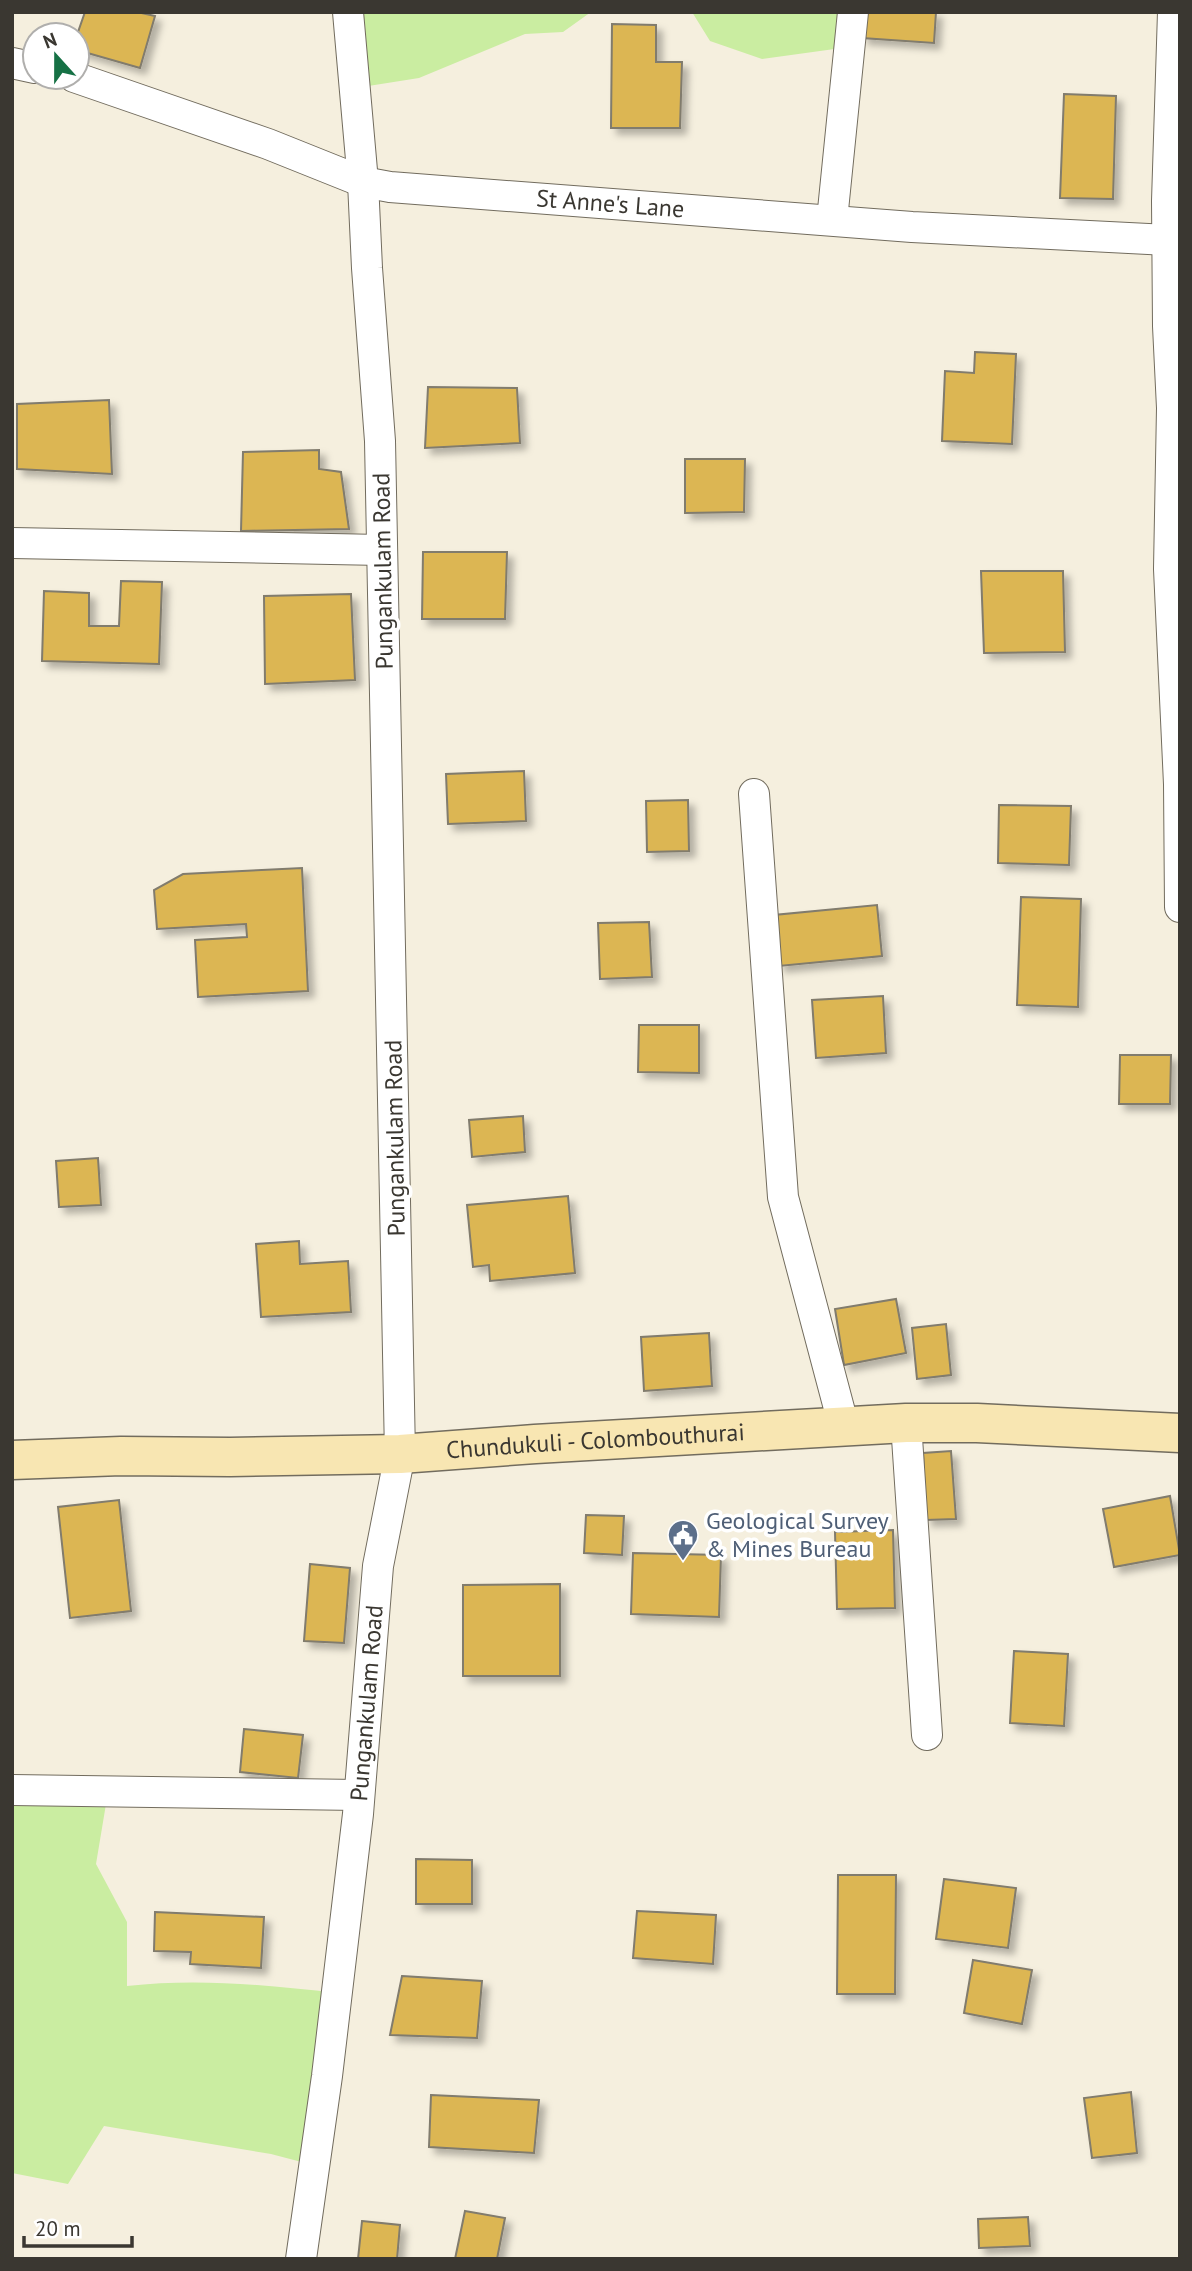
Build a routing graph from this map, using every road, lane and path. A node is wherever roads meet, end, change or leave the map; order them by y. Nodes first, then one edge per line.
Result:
1 (348, 12) edge
2 (853, 12) edge
3 (1173, 12) edge
4 (91, 83) edge
5 (363, 181) junction
6 (832, 220) junction
7 (1168, 240) junction
8 (12, 543) edge
9 (382, 550) junction
10 (754, 794) dead end
11 (1180, 907) edge
12 (906, 1423) junction
13 (844, 1427) junction
14 (1180, 1433) edge
15 (400, 1454) junction
16 (12, 1460) edge
17 (927, 1735) dead end
18 (12, 1790) edge
19 (358, 1795) junction
20 (301, 2259) edge

1 - 5 street, Pungankulam Road
2 - 6 street
3 - 7 street
4 - 5 street, St Anne's Lane
5 - 6 street, St Anne's Lane
5 - 9 street, Pungankulam Road
6 - 7 street, St Anne's Lane
7 - 11 street
8 - 9 street
9 - 15 street, Pungankulam Road
10 - 13 street
12 - 13 main road, Chundukuli - Colombouthurai
12 - 14 main road, Chundukuli - Colombouthurai
12 - 17 street
13 - 15 main road, Chundukuli - Colombouthurai
15 - 16 main road, Chundukuli - Colombouthurai
15 - 19 street, Pungankulam Road
18 - 19 street
19 - 20 street, Pungankulam Road

